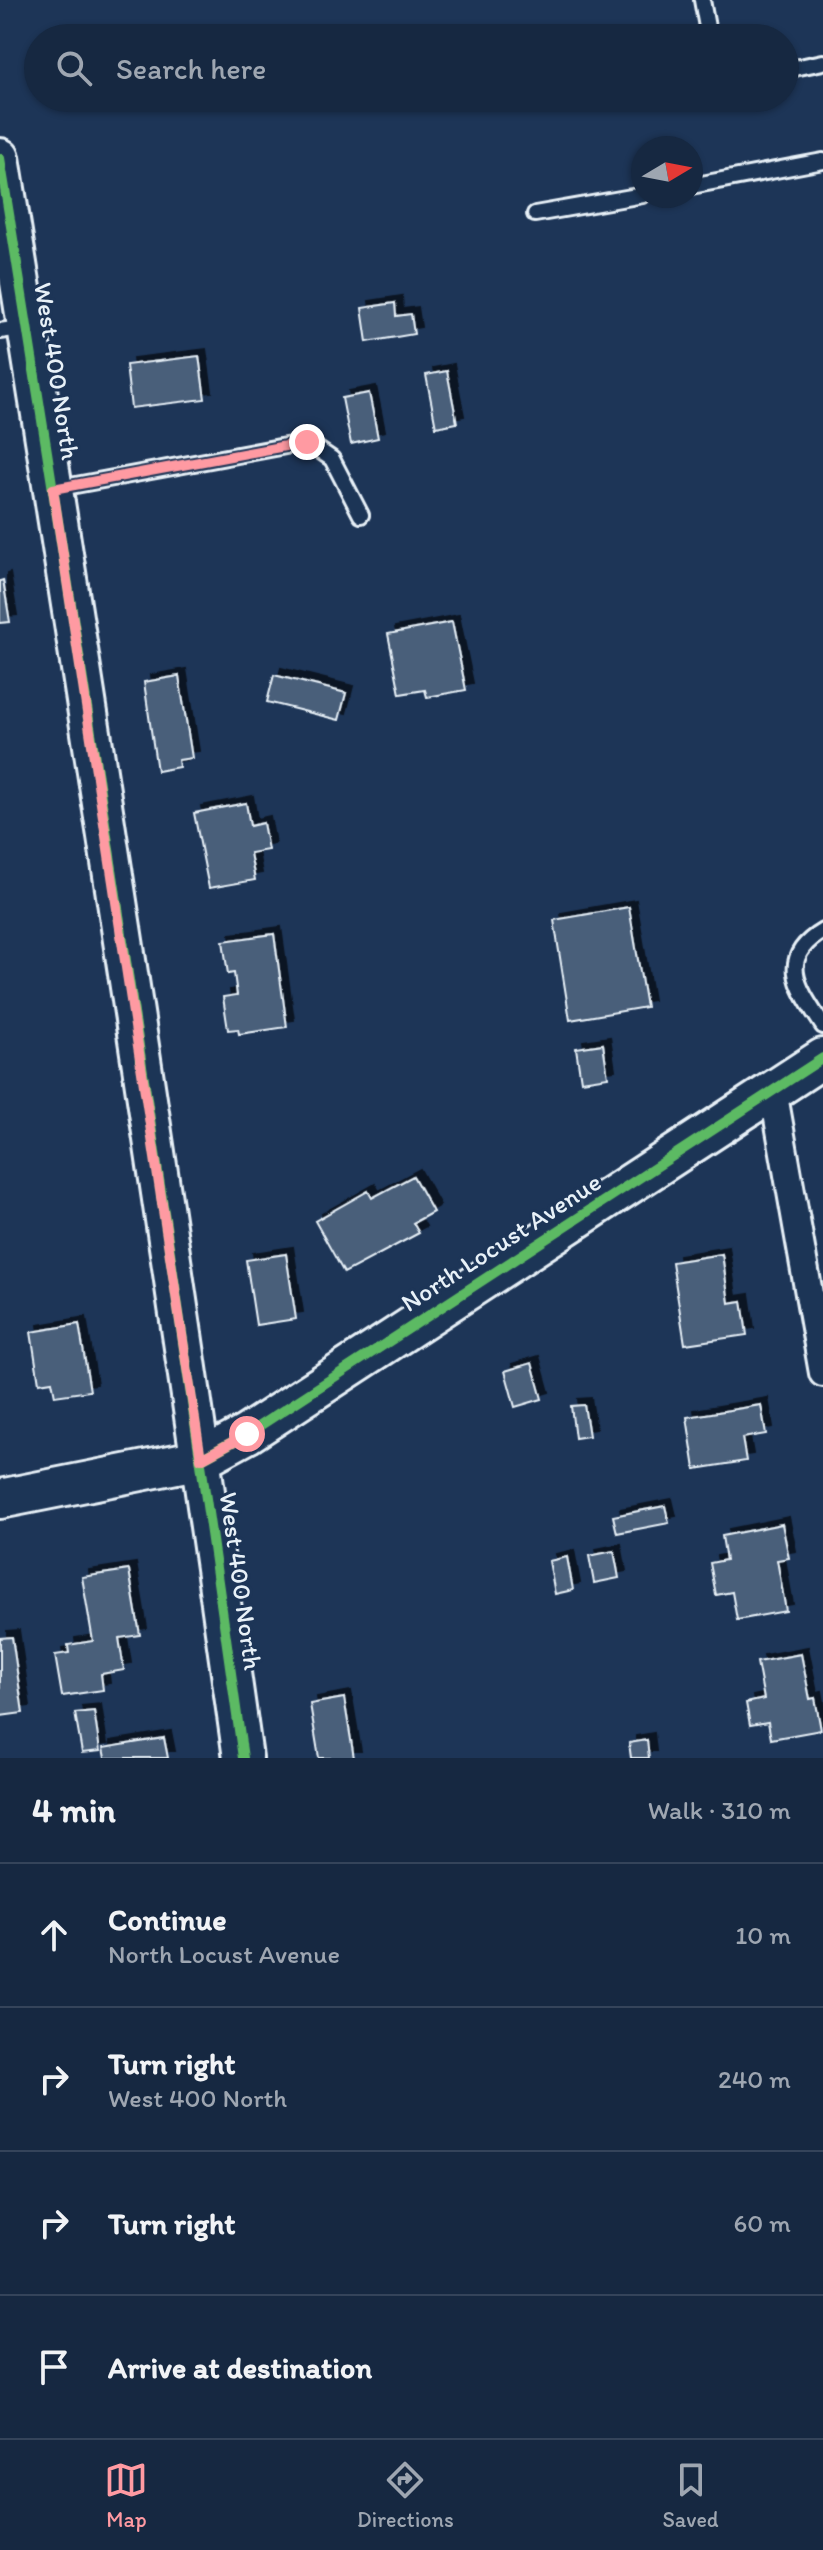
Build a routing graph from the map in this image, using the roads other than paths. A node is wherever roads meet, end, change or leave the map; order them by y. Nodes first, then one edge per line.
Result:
1 (702, 0) edge
2 (706, 24) edge
3 (823, 62) edge
4 (799, 67) edge
5 (823, 161) edge
6 (2, 168) edge
7 (703, 184) edge
8 (631, 197) edge
9 (535, 214) dead end
10 (14, 329) edge
11 (53, 489) junction
12 (361, 515) dead end
13 (823, 931) edge
14 (823, 1026) edge
15 (823, 1058) edge
16 (773, 1090) junction
17 (823, 1373) edge
18 (201, 1459) junction
19 (0, 1499) edge
20 (243, 1758) edge

1 - 2 lane
3 - 4 lane
5 - 7 lane
6 - 10 street, West 400 North
8 - 9 lane
10 - 11 street, West 400 North
11 - 12 lane
11 - 18 street, West 400 North
13 - 14 lane
15 - 16 street, North Locust Avenue
16 - 17 street
16 - 18 street, North Locust Avenue
18 - 19 street, North Locust Avenue
18 - 20 street, West 400 North

